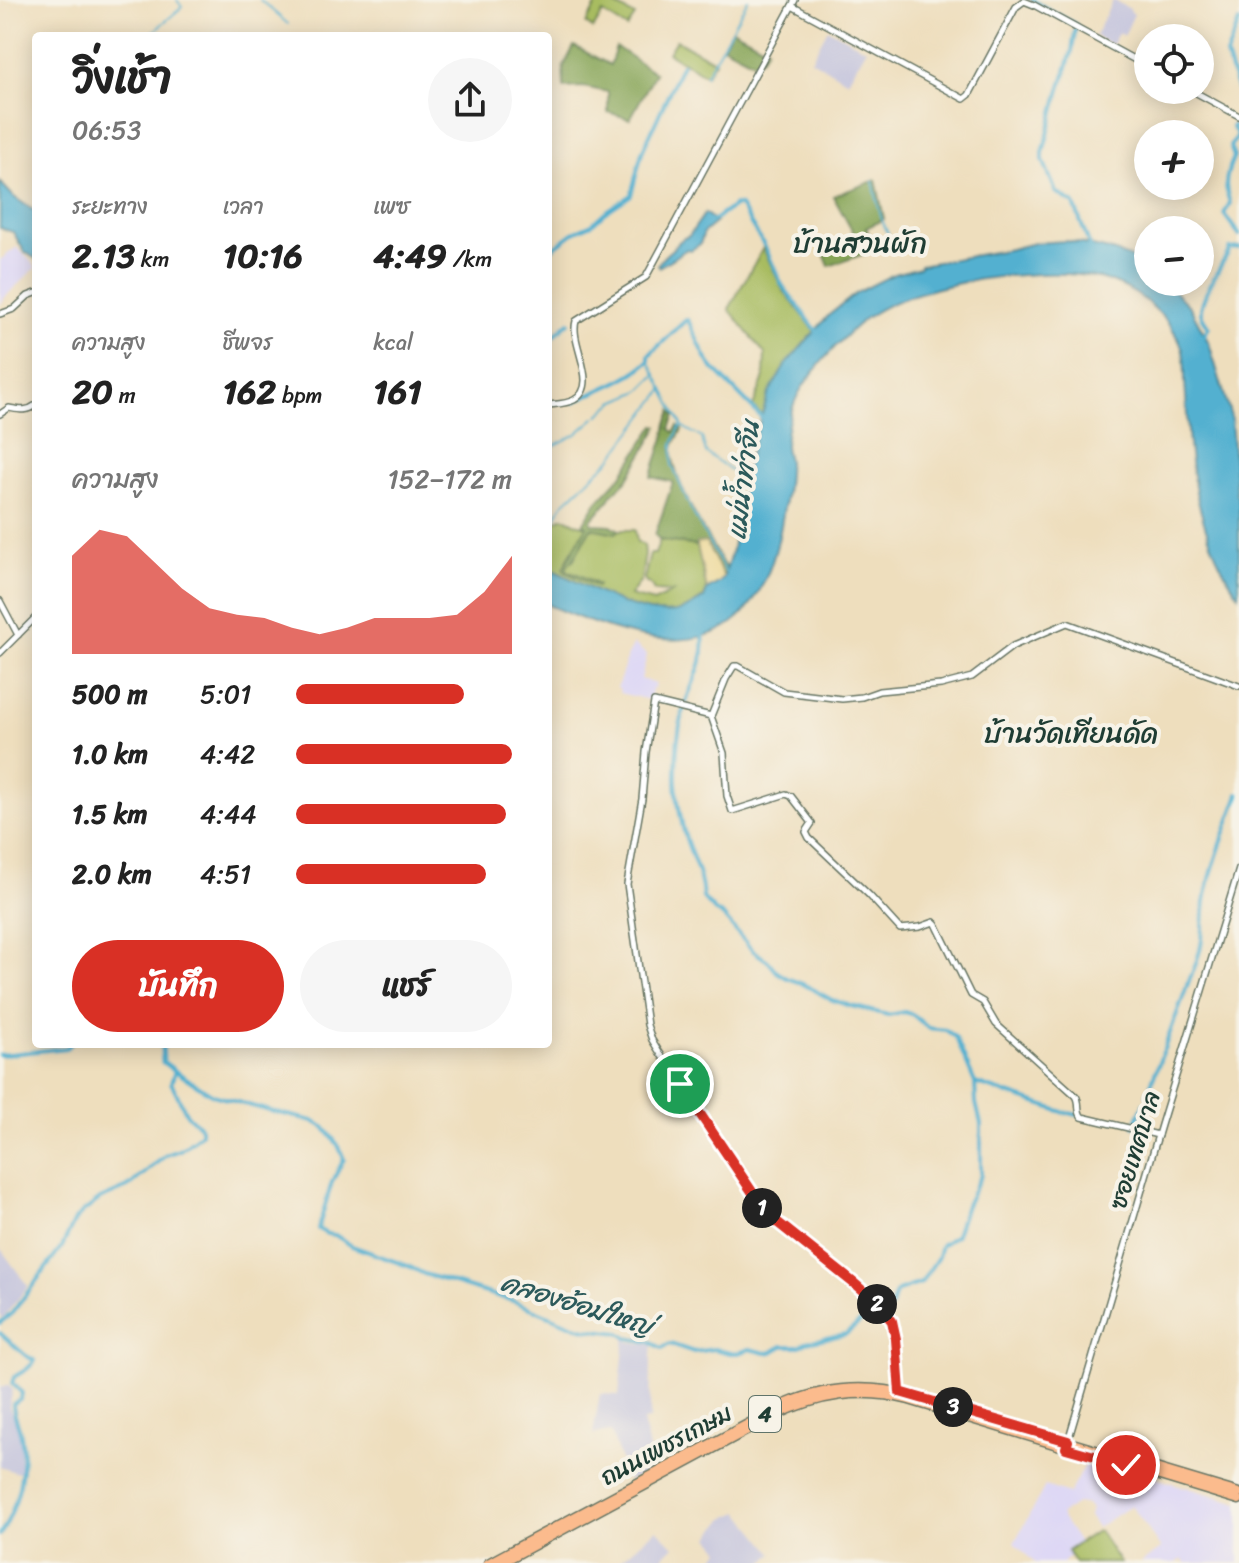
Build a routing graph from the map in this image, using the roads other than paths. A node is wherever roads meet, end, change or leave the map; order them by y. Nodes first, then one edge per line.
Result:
1 (794, 3) edge
2 (1134, 59) edge
3 (1214, 102) edge
4 (1239, 116) edge
5 (32, 294) edge
6 (0, 314) edge
7 (552, 404) edge
8 (32, 408) edge
9 (0, 414) edge
10 (0, 601) edge
11 (32, 621) edge
12 (18, 635) junction
13 (0, 653) edge
14 (1239, 686) edge
15 (711, 716) junction
16 (1239, 869) edge
17 (1158, 1135) junction
18 (900, 1392) junction
19 (733, 1438) junction
20 (1067, 1445) junction
21 (700, 1449) junction
22 (1088, 1451) junction
23 (689, 1462) junction
24 (660, 1470) junction
25 (1239, 1493) edge
26 (1239, 1500) edge
27 (488, 1563) edge
28 (501, 1563) edge

1 - 2 street
1 - 7 street
3 - 4 street
5 - 6 street
8 - 9 street
10 - 12 street
11 - 12 street
12 - 13 street
14 - 15 street
15 - 17 street
15 - 18 street
16 - 17 street, ซอยเทศบาล
17 - 20 street, ซอยเทศบาล
18 - 20 main road, ถนนเพชรเกษม / 4
18 - 21 main road, ถนนเพชรเกษม / 4
19 - 20 main road, ถนนเพชรเกษม / 4
19 - 21 main road
19 - 23 main road, ถนนเพชรเกษม / 4
20 - 22 main road, ถนนเพชรเกษม / 4
21 - 24 main road, ถนนเพชรเกษม / 4
22 - 25 main road, ถนนเพชรเกษม / 4
22 - 26 main road, ถนนเพชรเกษม / 4
23 - 24 main road
23 - 28 main road, ถนนเพชรเกษม / 4
24 - 27 main road, ถนนเพชรเกษม / 4

